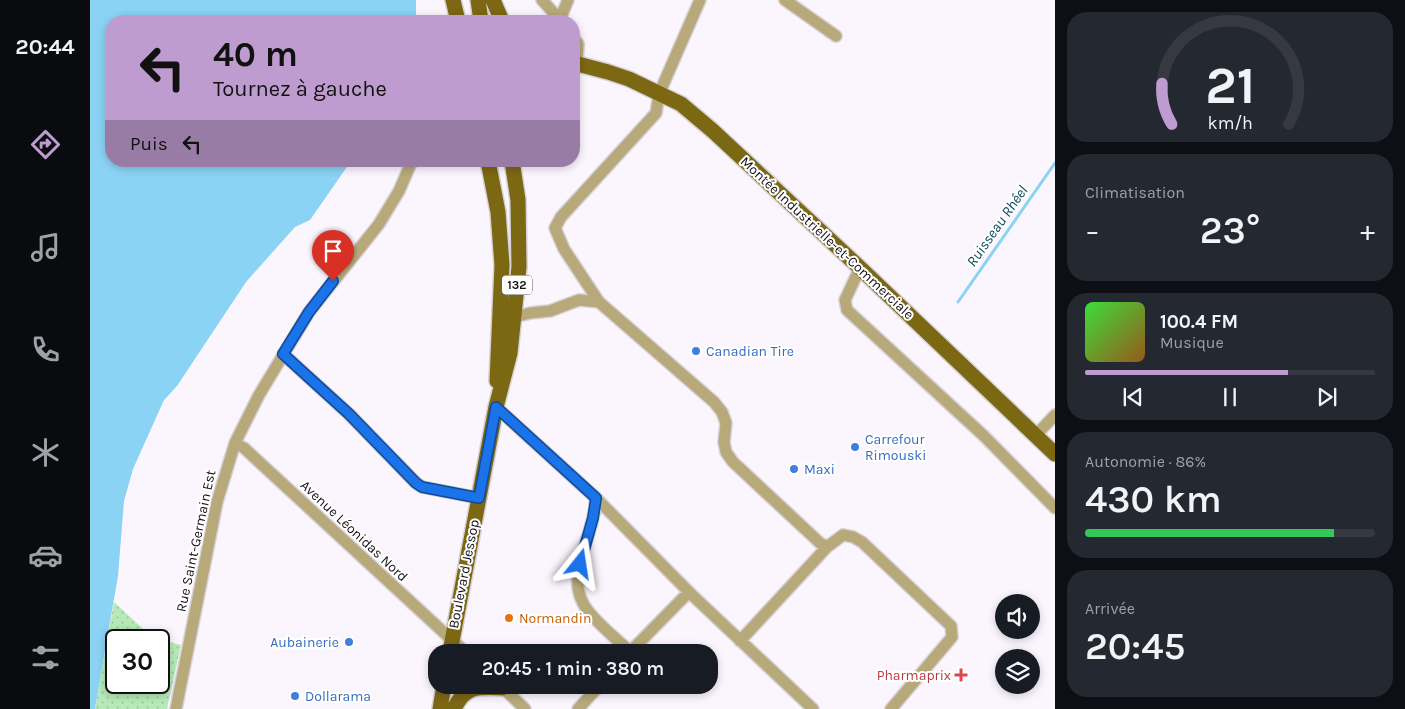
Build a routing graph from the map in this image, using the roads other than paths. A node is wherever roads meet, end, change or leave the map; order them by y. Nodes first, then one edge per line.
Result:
1 (453, 0) edge
2 (478, 0) edge
3 (493, 0) edge
4 (542, 0) edge
5 (568, 0) edge
6 (700, 0) edge
7 (785, 0) edge
8 (457, 15) edge
9 (480, 15) edge
10 (499, 15) edge
11 (556, 15) edge
12 (563, 15) edge
13 (836, 36) dead end
14 (580, 65) edge
15 (659, 94) junction
16 (409, 167) edge
17 (489, 167) edge
18 (513, 167) edge
19 (860, 268) junction
20 (600, 302) junction
21 (514, 317) junction
22 (283, 354) junction
23 (496, 407) junction
24 (1055, 415) edge
25 (1035, 436) junction
26 (235, 443) junction
27 (1055, 454) edge
28 (479, 498) junction
29 (596, 498) junction
30 (1055, 508) edge
31 (828, 547) junction
32 (689, 592) junction
33 (740, 640) junction
34 (448, 644) edge
35 (452, 644) edge
36 (622, 644) edge
37 (638, 644) edge
38 (442, 694) edge
39 (464, 694) edge
40 (510, 694) edge
41 (592, 694) edge
42 (176, 709) edge
43 (440, 709) edge
44 (454, 709) edge
45 (526, 709) edge
46 (578, 709) edge
47 (813, 709) edge
48 (891, 709) edge

1 - 8 main road
2 - 9 main road
3 - 10 main road
4 - 11 street
5 - 12 street
6 - 15 street
7 - 13 street
14 - 15 main road, Montée Industrielle-et-Commerciale
15 - 19 main road, Montée Industrielle-et-Commerciale
15 - 20 street
16 - 22 street, Rue Saint-Germain Est
17 - 23 main road, Boulevard Jessop / 132
18 - 21 main road, Boulevard Jessop / 132
19 - 25 main road, Montée Industrielle-et-Commerciale
19 - 30 street
20 - 21 street
20 - 31 street
21 - 23 main road, Boulevard Jessop / 132
22 - 26 street, Rue Saint-Germain Est
22 - 28 street
23 - 28 main road, Boulevard Jessop / 132
23 - 29 street
24 - 25 street
25 - 27 main road, Montée Industrielle-et-Commerciale
26 - 34 street, Avenue Léonidas Nord
26 - 42 street, Rue Saint-Germain Est
28 - 35 main road, Boulevard Jessop / 132
29 - 32 street
29 - 36 street
31 - 33 street
31 - 48 street
32 - 33 street
32 - 37 street
33 - 47 street
38 - 43 main road
39 - 44 main road
40 - 45 street
41 - 46 street

